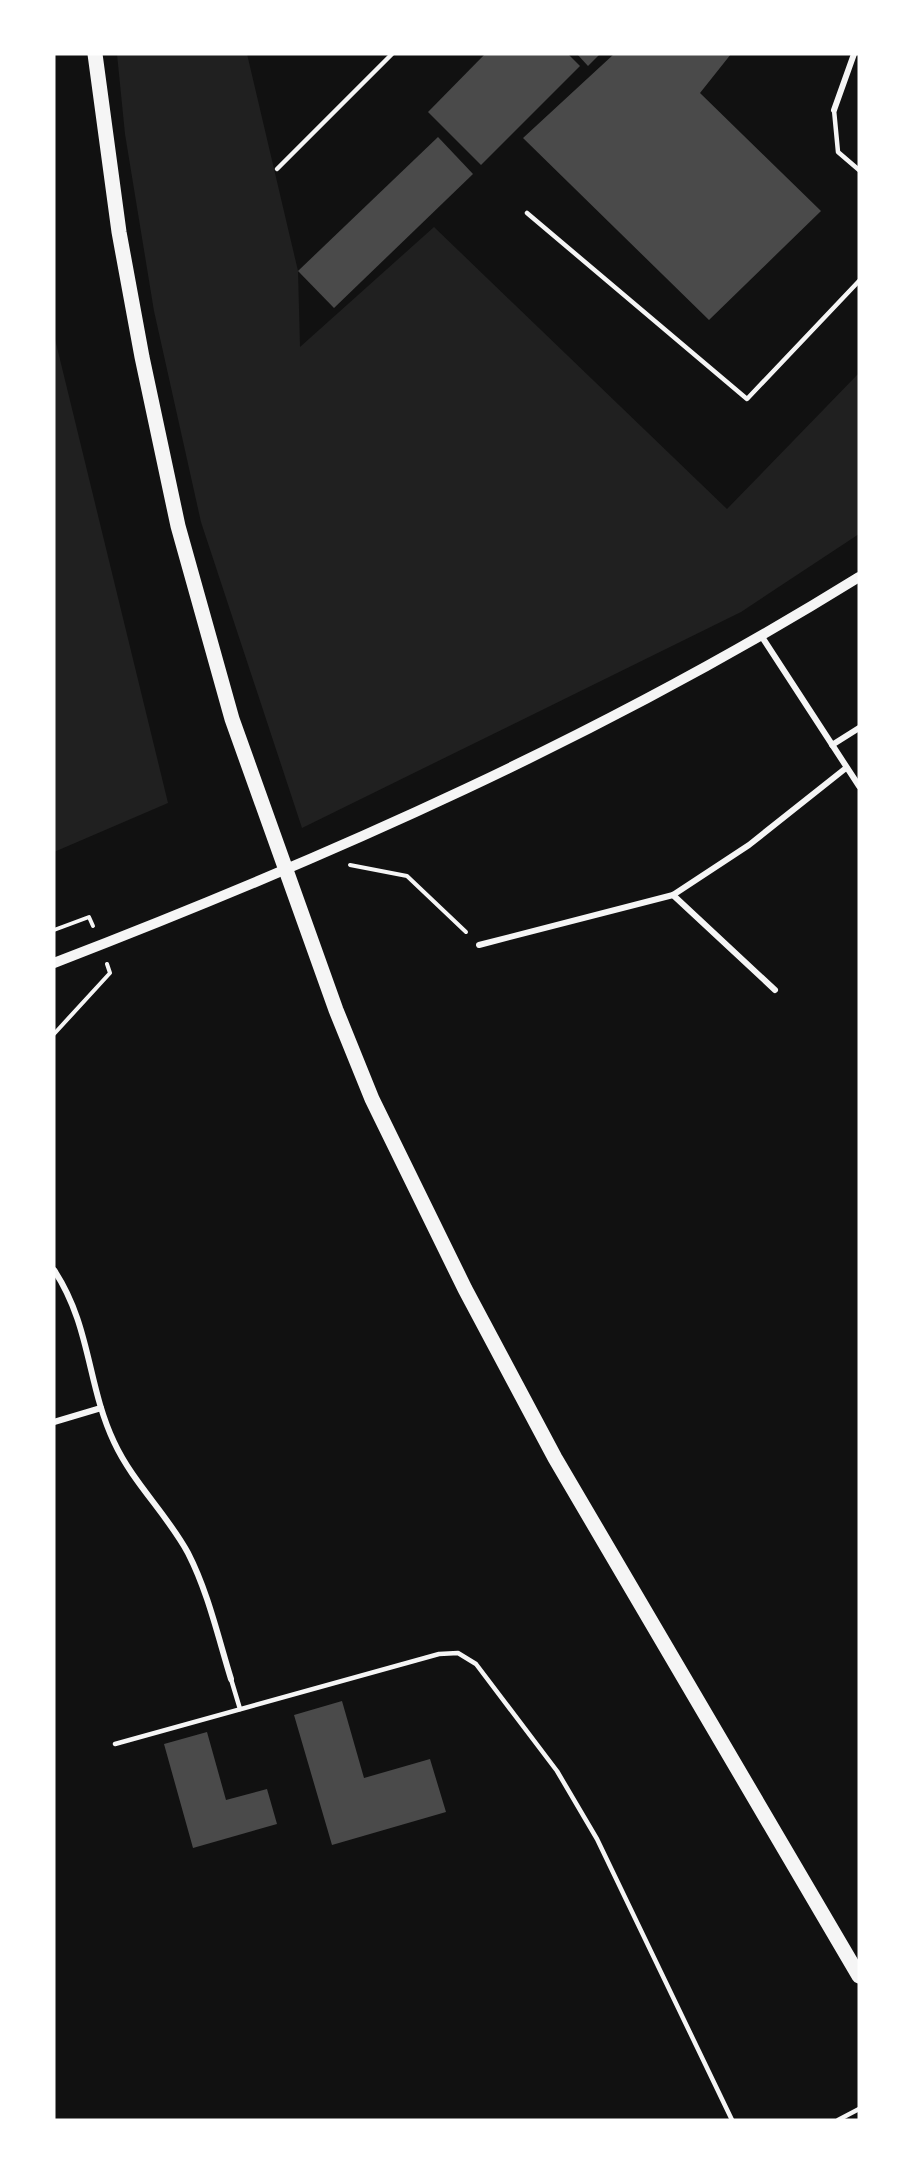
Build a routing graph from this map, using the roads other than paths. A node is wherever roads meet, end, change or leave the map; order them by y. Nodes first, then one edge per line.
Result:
1 (95, 54) edge
2 (393, 54) edge
3 (854, 54) edge
4 (834, 110) joint
5 (277, 169) dead end
6 (859, 170) edge
7 (526, 213) dead end
8 (859, 281) edge
9 (859, 577) edge
10 (762, 637) junction
11 (859, 728) edge
12 (832, 745) junction
13 (846, 768) junction
14 (859, 786) edge
15 (673, 895) junction
16 (479, 945) road end
17 (54, 963) edge
18 (775, 990) dead end
19 (54, 1270) edge
20 (101, 1408) junction
21 (54, 1422) edge
22 (231, 1679) joint
23 (240, 1709) junction
24 (115, 1744) dead end
25 (859, 1976) edge
26 (859, 2109) edge
27 (732, 2120) edge
28 (838, 2120) edge

1 - 25 main road
2 - 5 lane
3 - 4 street
4 - 6 lane
7 - 8 lane
9 - 10 street
10 - 12 street
10 - 17 street
11 - 12 street
12 - 13 street
13 - 14 street
13 - 15 street
15 - 16 street
15 - 18 street
19 - 20 street
20 - 21 street
20 - 22 street
22 - 23 lane
23 - 24 lane
23 - 27 lane
26 - 28 lane

